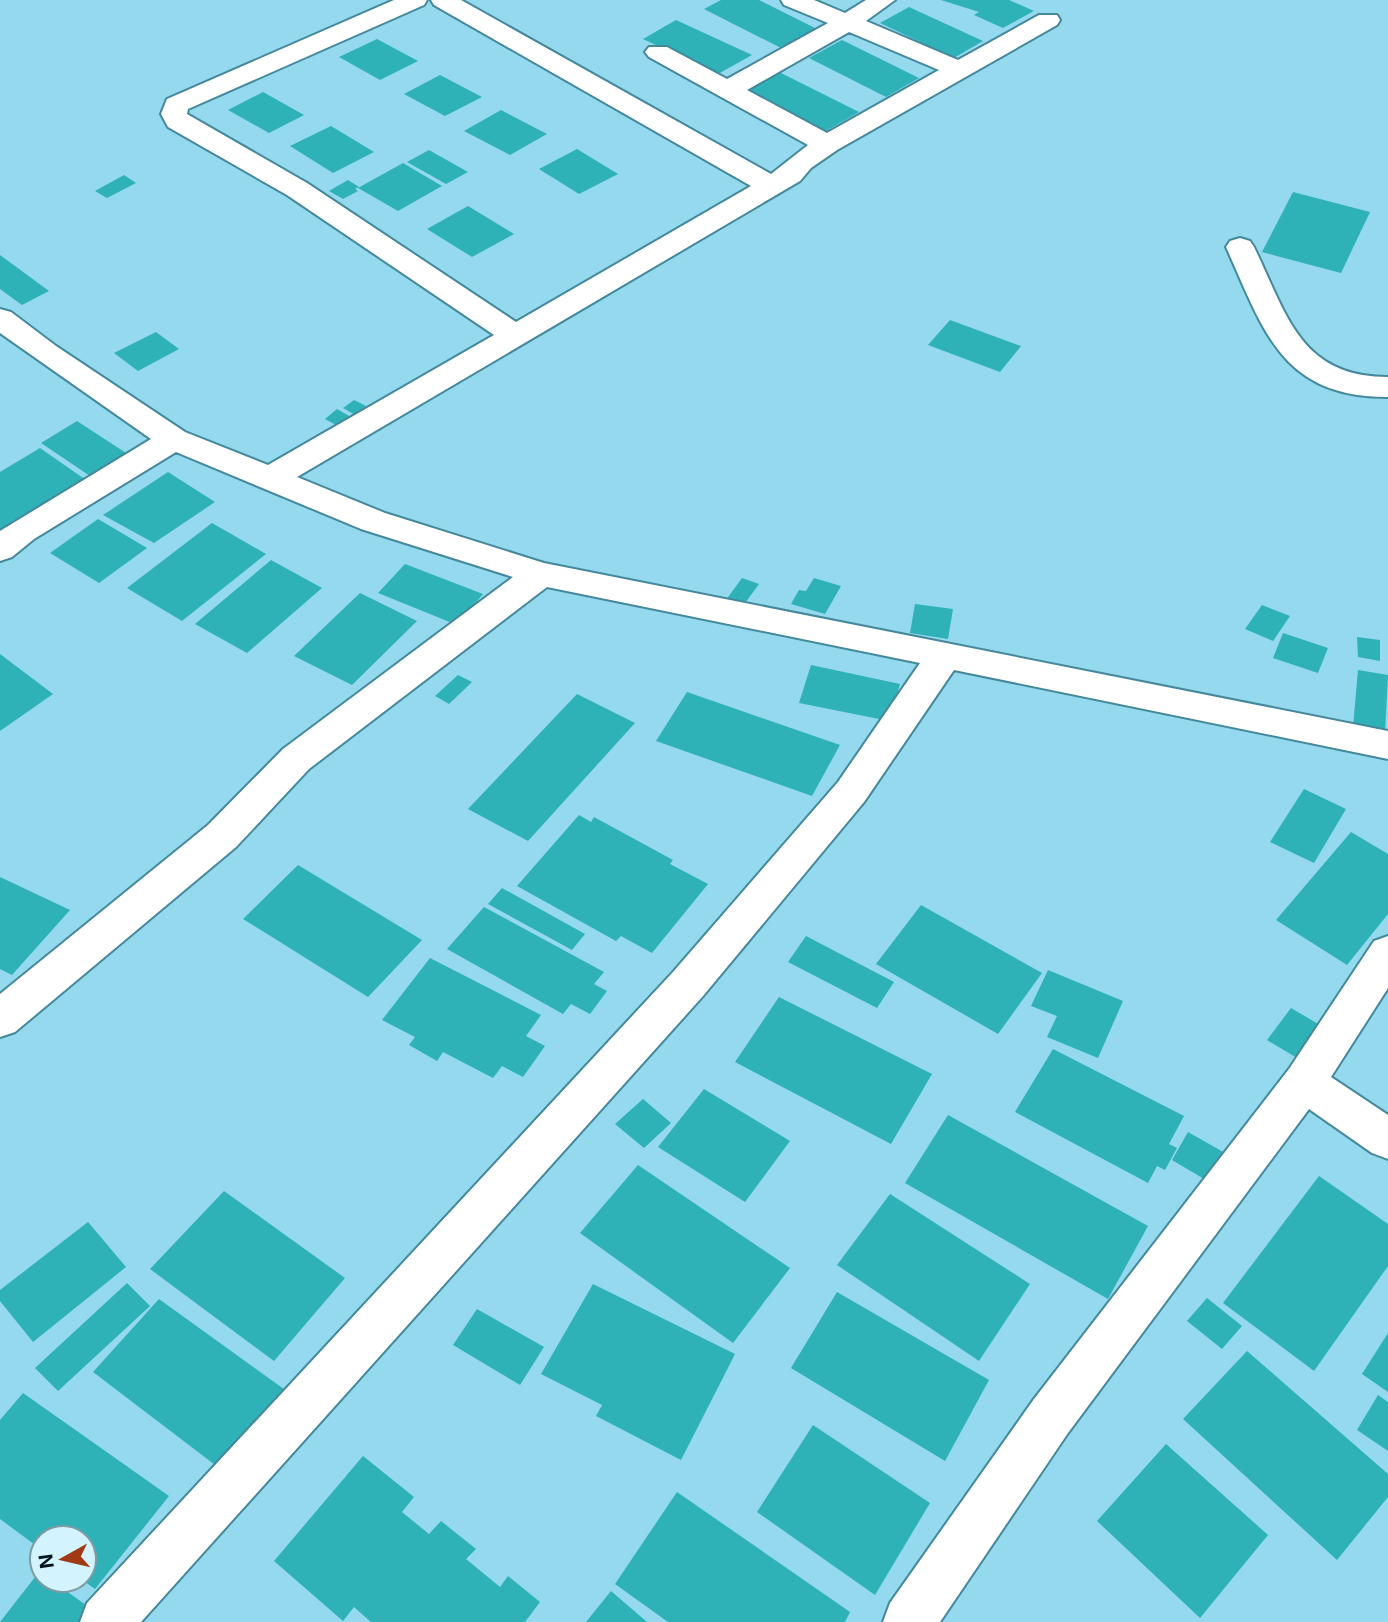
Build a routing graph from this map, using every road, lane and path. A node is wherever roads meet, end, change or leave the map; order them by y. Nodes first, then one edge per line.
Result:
1 (415, 0) edge
2 (443, 0) edge
3 (793, 0) edge
4 (883, 0) edge
5 (1048, 20) dead end
6 (845, 23) junction
7 (658, 52) dead end
8 (961, 69) junction
9 (727, 90) junction
10 (827, 144) junction
11 (771, 186) junction
12 (1240, 247) dead end
13 (0, 318) edge
14 (513, 334) junction
15 (1388, 387) edge
16 (174, 439) junction
17 (268, 480) junction
18 (0, 549) edge
19 (541, 574) junction
20 (946, 655) junction
21 (1388, 745) edge
22 (1388, 953) edge
23 (0, 1019) edge
24 (1304, 1082) junction
25 (1388, 1139) edge
26 (106, 1622) edge
27 (909, 1622) edge

1 - 14 street
2 - 11 street
3 - 6 street
4 - 6 street
5 - 8 street
6 - 8 street
6 - 9 street
7 - 9 street
8 - 10 street
9 - 10 street
10 - 11 street
11 - 14 street
12 - 15 street
13 - 16 street
14 - 17 street
16 - 17 street
16 - 18 street
17 - 19 street
19 - 20 street
19 - 23 street
20 - 21 street
20 - 26 street
22 - 24 street
24 - 25 street
24 - 27 street

